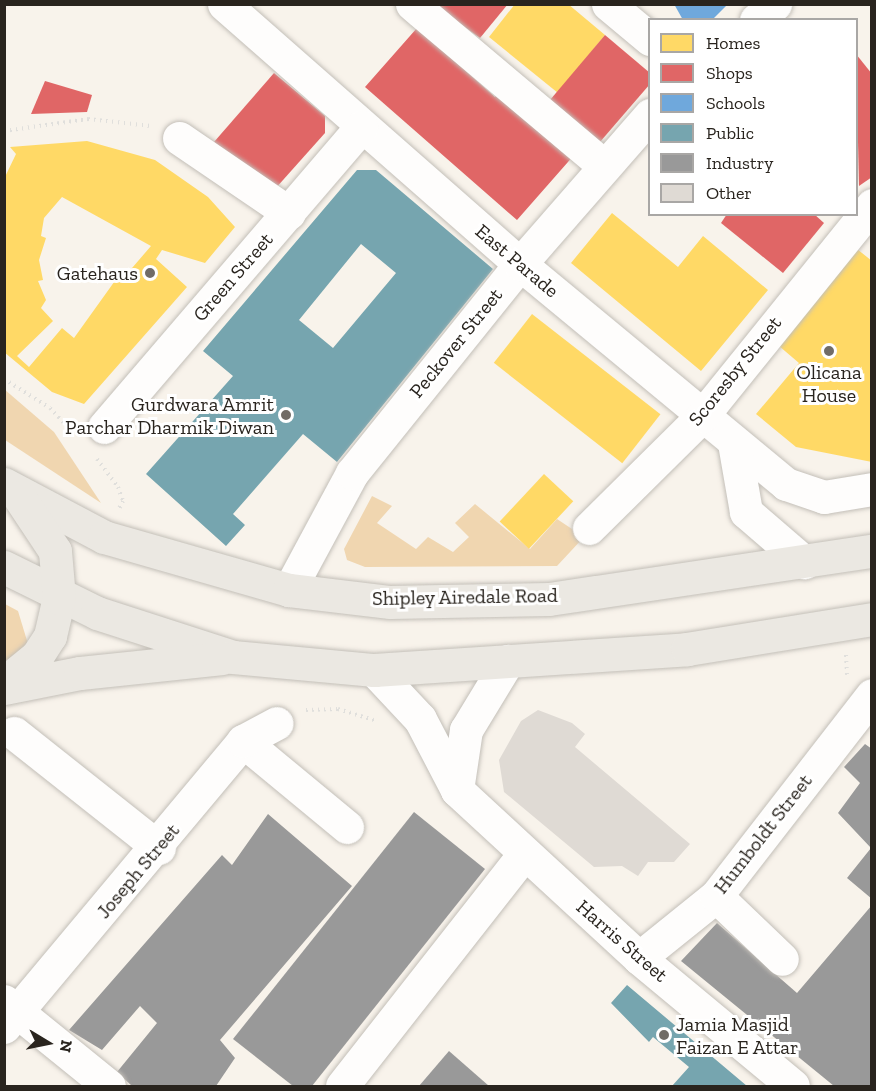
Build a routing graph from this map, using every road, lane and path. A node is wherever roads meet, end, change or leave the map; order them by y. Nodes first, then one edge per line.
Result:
1 (224, 4) edge
2 (412, 4) edge
3 (608, 4) edge
4 (775, 4) edge
5 (758, 18) edge
6 (648, 37) edge
7 (648, 118) edge
8 (361, 127) junction
9 (4, 131) edge
10 (179, 138) joint
11 (603, 165) junction
12 (289, 213) junction
13 (865, 214) edge
14 (520, 264) junction
15 (4, 379) edge
16 (702, 416) junction
17 (93, 440) junction
18 (734, 443) junction
19 (10, 488) edge
20 (872, 489) edge
21 (589, 528) dead end
22 (104, 537) junction
23 (872, 551) edge
24 (804, 562) junction
25 (4, 567) edge
26 (290, 590) junction
27 (59, 598) junction
28 (872, 619) edge
29 (233, 657) junction
30 (508, 661) junction
31 (374, 670) junction
32 (4, 683) edge
33 (4, 688) edge
34 (872, 695) edge
35 (277, 723) joint
36 (386, 729) dead end
37 (14, 733) dead end
38 (243, 741) junction
39 (457, 790) junction
40 (347, 827) dead end
41 (159, 848) junction
42 (524, 854) junction
43 (716, 896) junction
44 (639, 958) junction
45 (782, 958) dead end
46 (9, 1013) edge
47 (105, 1085) edge
48 (342, 1086) edge
49 (793, 1086) edge

1 - 8 street, East Parade
2 - 11 street
3 - 6 street
4 - 5 street
7 - 11 street, Peckover Street
8 - 12 street, Green Street
8 - 14 street, East Parade
9 - 10 path
10 - 12 street
11 - 14 street, Peckover Street
12 - 17 street, Green Street
13 - 16 street, Scoresby Street
14 - 16 street, East Parade
14 - 26 street, Peckover Street
15 - 17 path
16 - 18 street, East Parade
16 - 21 street, Scoresby Street
17 - 22 path
18 - 20 street, East Parade
18 - 24 street
19 - 22 main road, Shipley Airedale Road
19 - 27 main road
22 - 26 main road, Shipley Airedale Road
23 - 24 main road, Shipley Airedale Road
24 - 26 main road, Shipley Airedale Road
25 - 27 main road
27 - 29 main road
27 - 32 main road
28 - 30 main road
29 - 31 main road
29 - 33 main road
30 - 31 main road
30 - 39 street
31 - 39 street, Harris Street
34 - 43 street, Humboldt Street
35 - 36 path
35 - 38 street, Joseph Street
37 - 41 street
38 - 40 street
38 - 41 street, Joseph Street
39 - 42 street, Harris Street
41 - 46 street, Joseph Street
42 - 44 street, Harris Street
42 - 48 street
43 - 44 street, Humboldt Street
43 - 45 street
44 - 49 street, Harris Street
46 - 47 street

